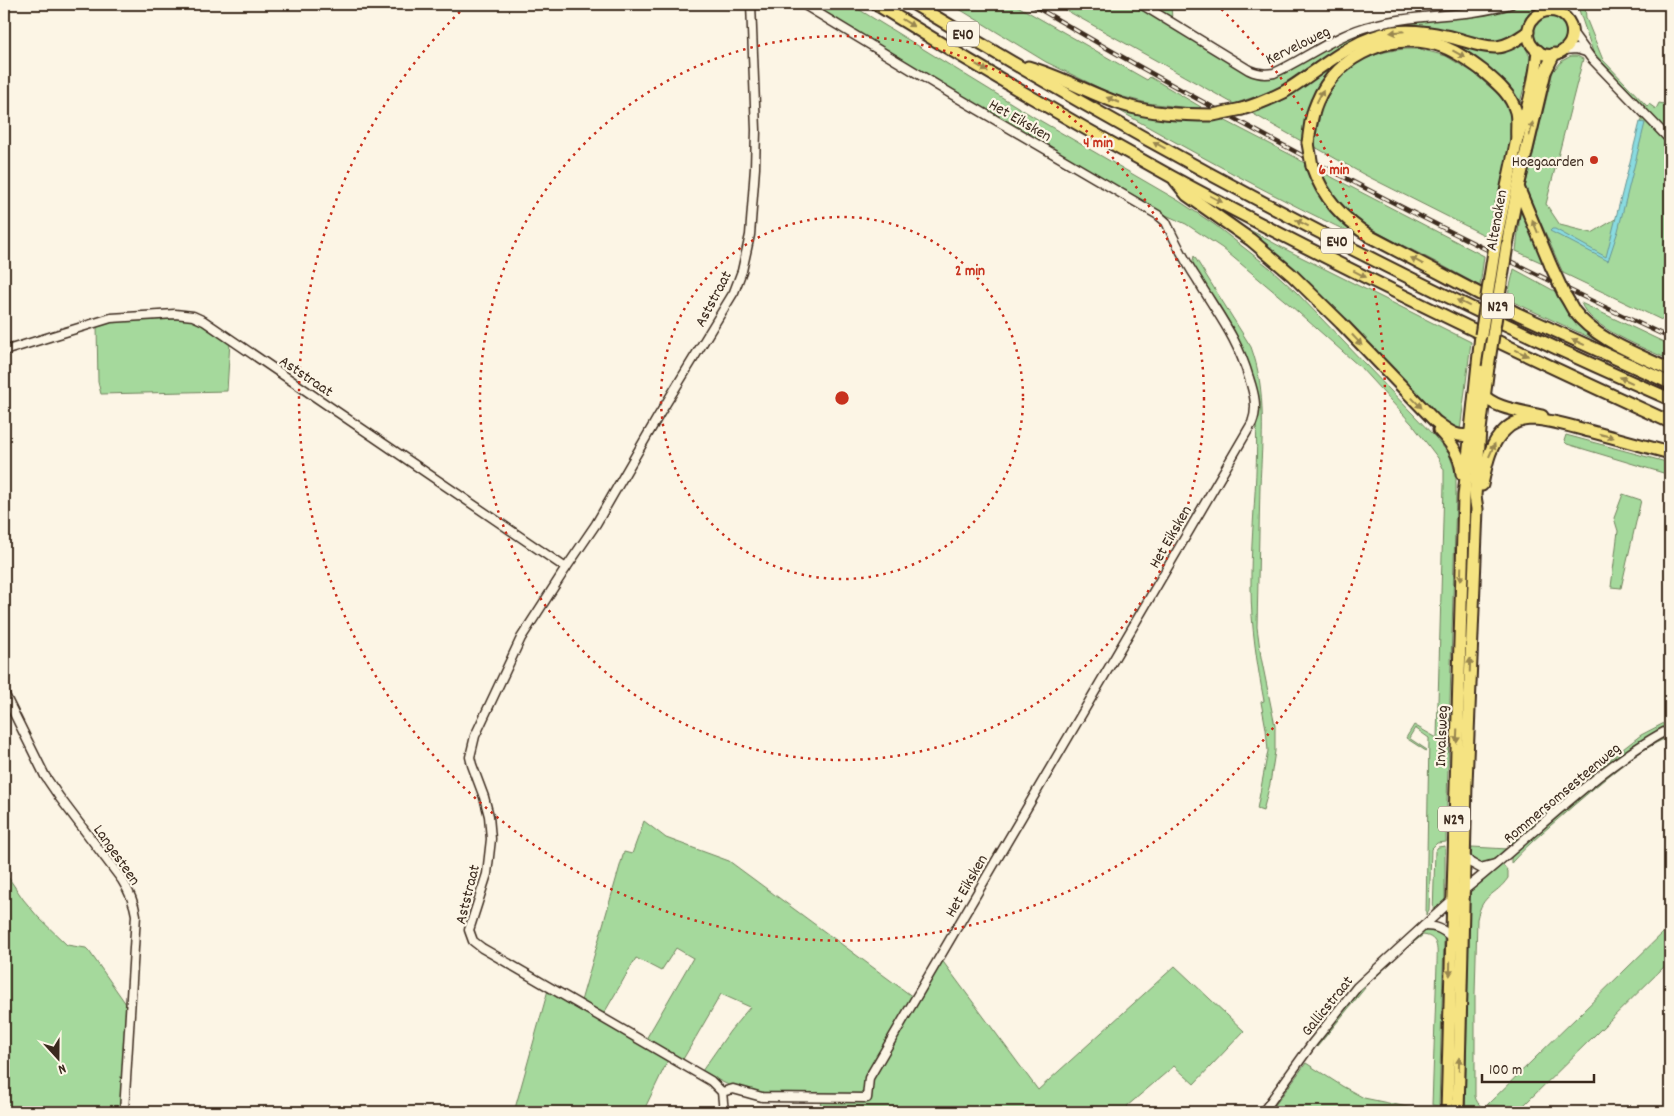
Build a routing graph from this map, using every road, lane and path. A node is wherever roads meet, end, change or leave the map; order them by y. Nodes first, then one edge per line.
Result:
1 (750, 4) edge
2 (803, 4) edge
3 (876, 4) edge
4 (914, 4) edge
5 (1141, 4) edge
6 (1511, 4) edge
7 (1565, 4) edge
8 (1552, 7) edge
9 (1564, 16) junction
10 (1528, 32) junction
11 (1572, 32) junction
12 (1538, 51) junction
13 (1559, 52) junction
14 (1586, 52) junction
15 (1013, 64) junction
16 (1517, 139) junction
17 (1670, 140) edge
18 (1172, 177) junction
19 (1518, 187) junction
20 (4, 351) edge
21 (1483, 364) junction
22 (1670, 370) edge
23 (1670, 383) edge
24 (1476, 385) junction
25 (1484, 398) junction
26 (1670, 399) edge
27 (1434, 421) junction
28 (1670, 422) edge
29 (1560, 423) junction
30 (1475, 433) junction
31 (1670, 453) edge
32 (1464, 496) junction
33 (1477, 509) junction
34 (566, 568) junction
35 (4, 693) edge
36 (1670, 729) edge
37 (1464, 856) junction
38 (1496, 863) junction
39 (1463, 892) junction
40 (1452, 900) junction
41 (1424, 926) junction
42 (1451, 938) junction
43 (722, 1092) junction
44 (124, 1112) edge
45 (724, 1112) edge
46 (1263, 1112) edge
47 (1447, 1112) edge
48 (1458, 1112) edge

1 - 34 street, Aststraat
2 - 43 street, Het Eiksken
3 -> 18 highway, E40
4 - 15 highway, E40
5 - 6 street, Kerveloweg
7 - 9 main road
8 - 9 main road
8 - 10 main road
9 - 11 main road
10 - 12 main road
10 -> 15 highway, bridge
11 - 13 main road
11 - 14 street
12 - 13 main road
12 - 16 highway, Altenaken / N29
13 - 14 street
19 -> 13 highway, Altenaken / N29
14 - 17 street
26 -> 15 highway, E40
16 - 21 highway, Altenaken / N29, bridge
23 -> 16 highway, bridge
18 -> 27 highway
18 -> 28 highway, E40
19 - 21 highway, Altenaken / N29, bridge
22 -> 19 highway, bridge
20 - 34 street, Aststraat
21 - 24 highway, Invalsweg / N29
21 - 25 highway, Invalsweg / N29
24 - 25 highway
24 - 30 highway, Invalsweg / N29
25 - 29 highway
25 - 30 highway, Invalsweg / N29
27 - 30 highway
27 - 32 highway
29 -> 31 highway
33 -> 29 highway
30 - 32 highway, Invalsweg / N29
30 - 33 highway, Invalsweg / N29
32 -> 40 highway, Invalsweg / N29
37 -> 33 highway, Invalsweg / N29
34 - 43 street, Aststraat
35 - 44 street, Langesteen
36 - 38 street, Rommersomsesteenweg
37 - 38 street, Rommersomsesteenweg
37 - 39 highway, Invalsweg / N29
38 - 39 street, Rommersomsesteenweg
48 -> 39 highway, Invalsweg / N29
40 - 41 street, Gallicstraat
40 - 42 highway, Invalsweg / N29
41 - 42 street
41 - 46 street, Gallicstraat
42 -> 47 highway, Invalsweg / N29
43 - 45 street

